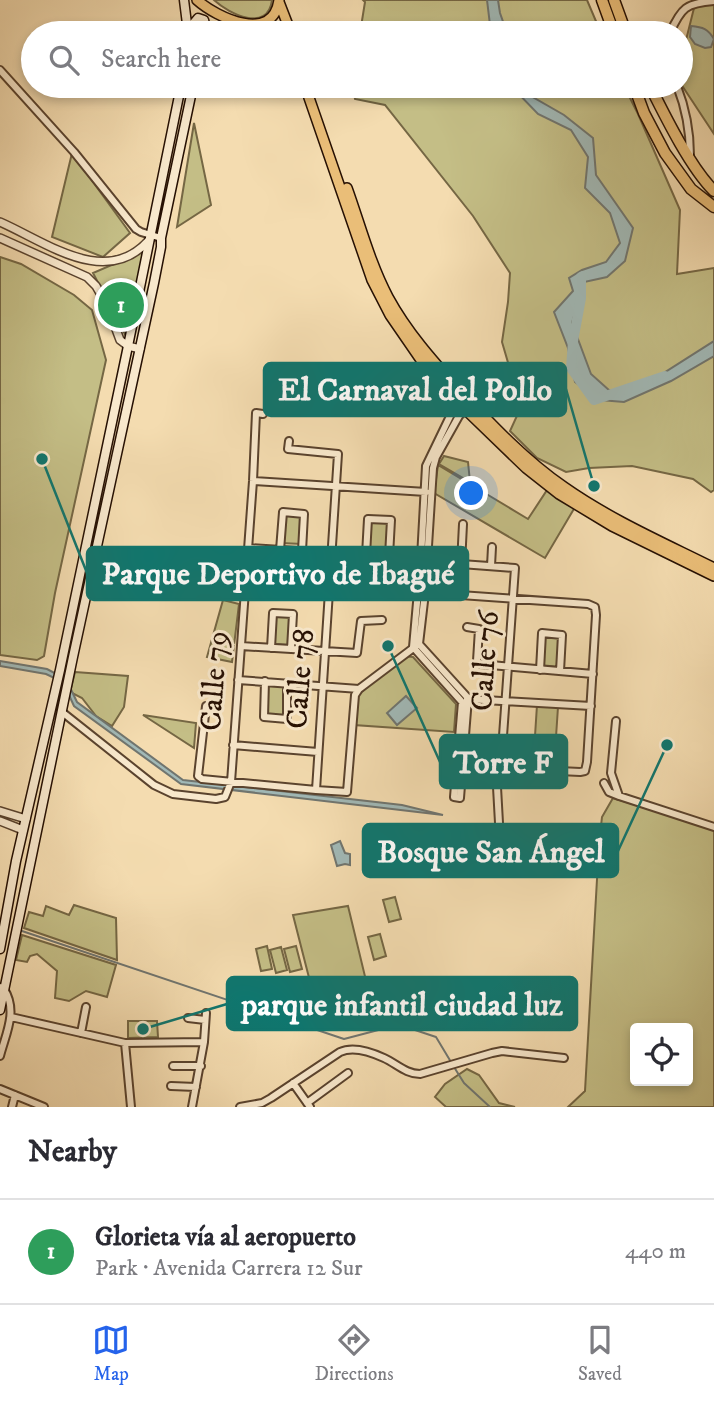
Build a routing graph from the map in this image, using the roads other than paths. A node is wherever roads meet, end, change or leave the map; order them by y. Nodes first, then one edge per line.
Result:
1 (184, 0) edge
2 (197, 0) edge
3 (602, 0) edge
4 (614, 0) edge
5 (279, 1) edge
6 (714, 1) edge
7 (187, 21) edge
8 (234, 21) edge
9 (267, 21) edge
10 (286, 21) edge
11 (610, 21) edge
12 (622, 21) edge
13 (676, 21) edge
14 (0, 70) edge
15 (21, 93) edge
16 (25, 98) edge
17 (179, 98) edge
18 (191, 98) edge
19 (311, 98) edge
20 (312, 98) edge
21 (638, 98) edge
22 (657, 98) edge
23 (682, 98) edge
24 (690, 158) junction
25 (714, 191) edge
26 (714, 208) edge
27 (0, 222) edge
28 (0, 238) edge
29 (150, 238) junction
30 (161, 238) junction
31 (128, 346) junction
32 (140, 349) junction
33 (455, 397) junction
34 (468, 412) junction
35 (260, 413) dead end
36 (288, 445) dead end
37 (253, 481) junction
38 (337, 486) junction
39 (428, 488) junction
40 (463, 524) dead end
41 (492, 547) dead end
42 (248, 548) junction
43 (281, 550) junction
44 (302, 551) junction
45 (332, 553) junction
46 (366, 555) junction
47 (389, 556) junction
48 (424, 559) junction
49 (491, 566) junction
50 (714, 568) edge
51 (714, 576) edge
52 (246, 580) junction
53 (330, 586) junction
54 (422, 592) junction
55 (513, 599) junction
56 (382, 620) dead end
57 (467, 627) dead end
58 (416, 645) junction
59 (241, 646) junction
60 (271, 648) junction
61 (290, 649) junction
62 (326, 651) junction
63 (508, 667) junction
64 (540, 670) junction
65 (560, 671) junction
66 (593, 674) junction
67 (239, 680) junction
68 (265, 681) junction
69 (288, 683) junction
70 (323, 685) junction
71 (359, 689) junction
72 (465, 700) junction
73 (505, 700) junction
74 (206, 706) dead end
75 (591, 706) junction
76 (62, 712) junction
77 (616, 721) dead end
78 (233, 745) junction
79 (318, 752) junction
80 (461, 761) junction
81 (500, 768) junction
82 (463, 774) junction
83 (499, 778) junction
84 (604, 783) dead end
85 (230, 787) junction
86 (316, 790) junction
87 (619, 796) junction
88 (0, 811) edge
89 (26, 819) junction
90 (0, 821) edge
91 (714, 827) edge
92 (23, 830) junction
93 (473, 838) dead end
94 (499, 841) junction
95 (527, 842) dead end
96 (1, 945) edge
97 (2, 988) edge
98 (86, 1007) dead end
99 (0, 1010) edge
100 (11, 1017) junction
101 (188, 1018) dead end
102 (80, 1033) junction
103 (204, 1042) junction
104 (125, 1043) junction
105 (0, 1056) edge
106 (564, 1058) dead end
107 (173, 1066) dead end
108 (201, 1066) junction
109 (348, 1073) dead end
110 (293, 1083) junction
111 (171, 1086) dead end
112 (196, 1087) junction
113 (0, 1089) edge
114 (15, 1095) junction
115 (308, 1105) edge
116 (12, 1107) edge
117 (41, 1107) edge
118 (131, 1107) edge
119 (192, 1107) edge
120 (240, 1107) edge
121 (249, 1107) edge

1 - 7 main road
2 - 8 main road
3 - 11 highway
4 - 12 highway
5 - 9 main road
5 - 10 main road
6 - 13 street
14 - 15 street
16 - 29 street
17 - 29 main road
18 - 30 main road
19 - 33 main road
20 - 50 main road
21 - 26 highway
22 - 24 highway
23 - 24 street
24 - 25 highway
27 - 29 street
28 - 31 street
29 - 30 street
29 - 31 main road
30 - 32 main road
31 - 32 street
31 - 89 main road
32 - 76 main road
33 - 34 main road
33 - 39 street
34 - 39 street
34 - 51 main road
35 - 37 street, Calle 79
36 - 38 street, Calle 78
37 - 38 street
37 - 42 street, Calle 79
38 - 39 street
38 - 45 street, Calle 78
39 - 48 street
40 - 49 street
41 - 49 street
42 - 43 street
42 - 52 street, Calle 79
43 - 44 street
43 - 44 street
44 - 45 street
45 - 46 street
45 - 53 street, Calle 78
46 - 47 street
46 - 47 street
47 - 48 street
48 - 54 street
49 - 55 street, Calle 76
52 - 53 street
52 - 59 street, Calle 79
53 - 54 street
53 - 62 street, Calle 78
54 - 55 street
54 - 58 street
55 - 63 street, Calle 76
55 - 66 street
56 - 62 street
57 - 63 street
58 - 71 street
58 - 72 street
59 - 60 street
59 - 67 street, Calle 79
60 - 61 street
60 - 61 street
61 - 62 street
62 - 70 street, Calle 78
63 - 64 street
63 - 73 street, Calle 76
64 - 65 street
64 - 65 street
65 - 66 street
66 - 75 street
67 - 68 street
67 - 78 street, Calle 79
68 - 69 street
68 - 69 street
69 - 70 street
70 - 71 street
70 - 79 street, Calle 78
71 - 86 street
72 - 73 street
72 - 80 street
73 - 75 street
73 - 81 street, Calle 76
74 - 85 street
75 - 81 street
76 - 85 street
76 - 97 main road
77 - 87 street
78 - 79 street
78 - 85 street, Calle 79
79 - 86 street, Calle 78
80 - 82 street
80 - 82 street
81 - 83 street, Calle 76
82 - 83 street
83 - 94 street, Calle 76
84 - 87 street
85 - 86 street
87 - 91 street
88 - 89 street
89 - 92 main road
90 - 92 street
92 - 96 main road
93 - 94 street
94 - 95 street
97 - 99 main road
97 - 100 street
98 - 102 street
100 - 102 street
100 - 105 street
101 - 103 street
102 - 104 street
103 - 104 street
103 - 108 street
104 - 118 street
106 - 110 street
107 - 108 street
108 - 112 street
109 - 115 street
110 - 115 street
110 - 121 street
111 - 112 street
112 - 119 street
113 - 114 street
114 - 116 street
114 - 117 street
120 - 121 street

